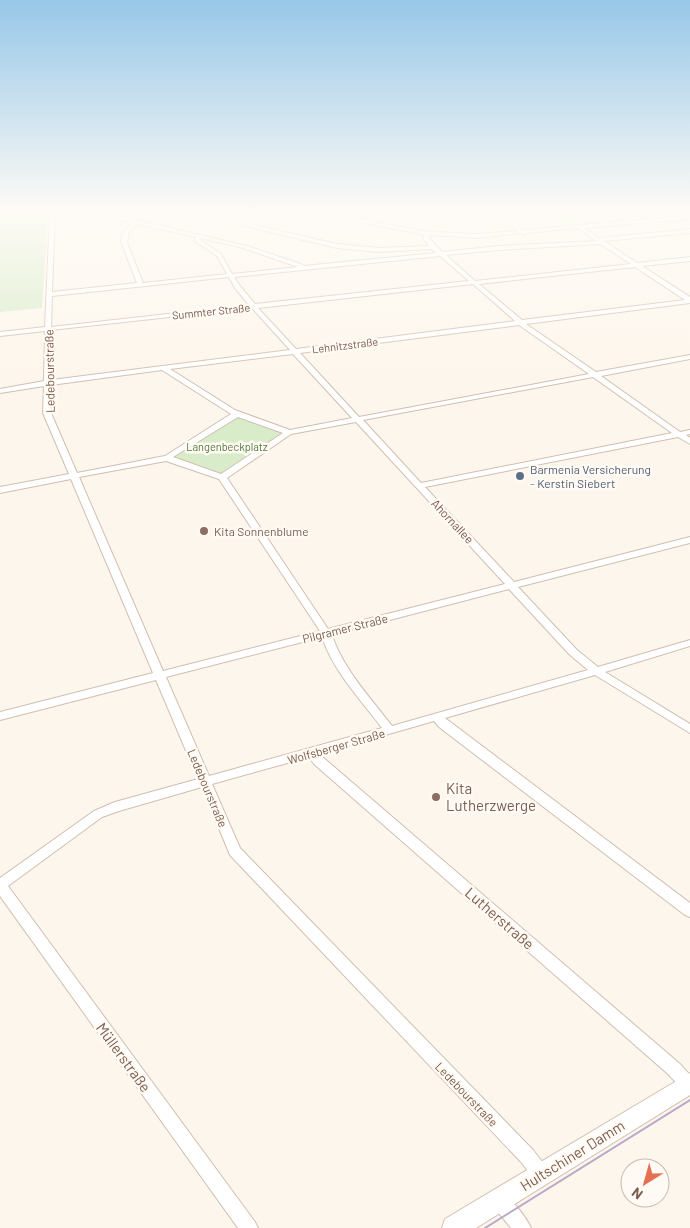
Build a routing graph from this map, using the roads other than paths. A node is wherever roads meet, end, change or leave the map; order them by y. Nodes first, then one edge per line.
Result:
1 (50, 269) edge
2 (135, 269) edge
3 (226, 269) edge
4 (290, 269) edge
5 (458, 269) edge
6 (594, 269) edge
7 (642, 269) edge
8 (230, 276) junction
9 (473, 282) junction
10 (141, 284) junction
11 (49, 294) junction
12 (690, 301) edge
13 (253, 306) junction
14 (521, 323) junction
15 (48, 329) junction
16 (0, 334) edge
17 (295, 352) junction
18 (690, 357) edge
19 (165, 368) junction
20 (593, 375) junction
21 (46, 384) junction
22 (0, 391) edge
23 (236, 414) junction
24 (358, 419) junction
25 (289, 432) junction
26 (690, 432) edge
27 (678, 435) junction
28 (690, 442) edge
29 (167, 458) junction
30 (73, 476) junction
31 (222, 477) junction
32 (420, 486) junction
33 (0, 490) edge
34 (690, 540) edge
35 (512, 586) junction
36 (326, 633) junction
37 (690, 643) edge
38 (596, 671) junction
39 (160, 676) junction
40 (0, 716) edge
41 (437, 717) junction
42 (690, 729) edge
43 (389, 730) junction
44 (312, 753) junction
45 (205, 783) junction
46 (0, 886) edge
47 (690, 911) edge
48 (689, 1083) edge
49 (541, 1174) junction
50 (499, 1200) junction
51 (249, 1228) edge
52 (454, 1228) edge
53 (522, 1228) edge

1 - 11 street, Ledebourstraße
2 - 10 street
3 - 8 street, Ahornallee
4 - 8 street
5 - 9 street
6 - 9 street, Summter Straße
7 - 12 street
8 - 10 street
8 - 13 street, Ahornallee
9 - 13 street, Summter Straße
9 - 14 street
10 - 11 street
11 - 15 street, Ledebourstraße
12 - 14 street, Lehnitzstraße
13 - 15 street, Summter Straße
13 - 17 street, Ahornallee
14 - 17 street, Lehnitzstraße
14 - 20 street
15 - 16 street, Summter Straße
15 - 21 street, Ledebourstraße
17 - 19 street, Lehnitzstraße
17 - 24 street, Ahornallee
18 - 20 street
19 - 21 street, Lehnitzstraße
19 - 23 street
20 - 24 street
20 - 27 street
21 - 22 street, Lehnitzstraße
21 - 30 street, Ledebourstraße
23 - 25 street
23 - 29 street
24 - 25 street
24 - 32 street, Ahornallee
25 - 31 street
26 - 27 street
27 - 28 street
27 - 32 street
29 - 30 street
29 - 31 street
30 - 33 street
30 - 39 street, Ledebourstraße
31 - 36 street
32 - 35 street, Ahornallee
34 - 35 street, Pilgramer Straße
35 - 36 street, Pilgramer Straße
35 - 38 street, Ahornallee
36 - 39 street, Pilgramer Straße
36 - 43 street
37 - 38 street, Wolfsberger Straße
38 - 41 street, Wolfsberger Straße
38 - 42 street, Ahornallee
39 - 40 street, Pilgramer Straße
39 - 45 street, Ledebourstraße
41 - 43 street, Wolfsberger Straße
41 - 47 street
43 - 44 street, Wolfsberger Straße
44 - 45 street, Wolfsberger Straße
44 - 48 street, Lutherstraße
45 - 46 street, Wolfsberger Straße
45 - 49 street, Ledebourstraße
46 - 51 street, Müllerstraße
48 - 49 main road, Hultschiner Damm
49 - 50 main road, Hultschiner Damm
50 - 52 main road, Hultschiner Damm
50 - 53 street

